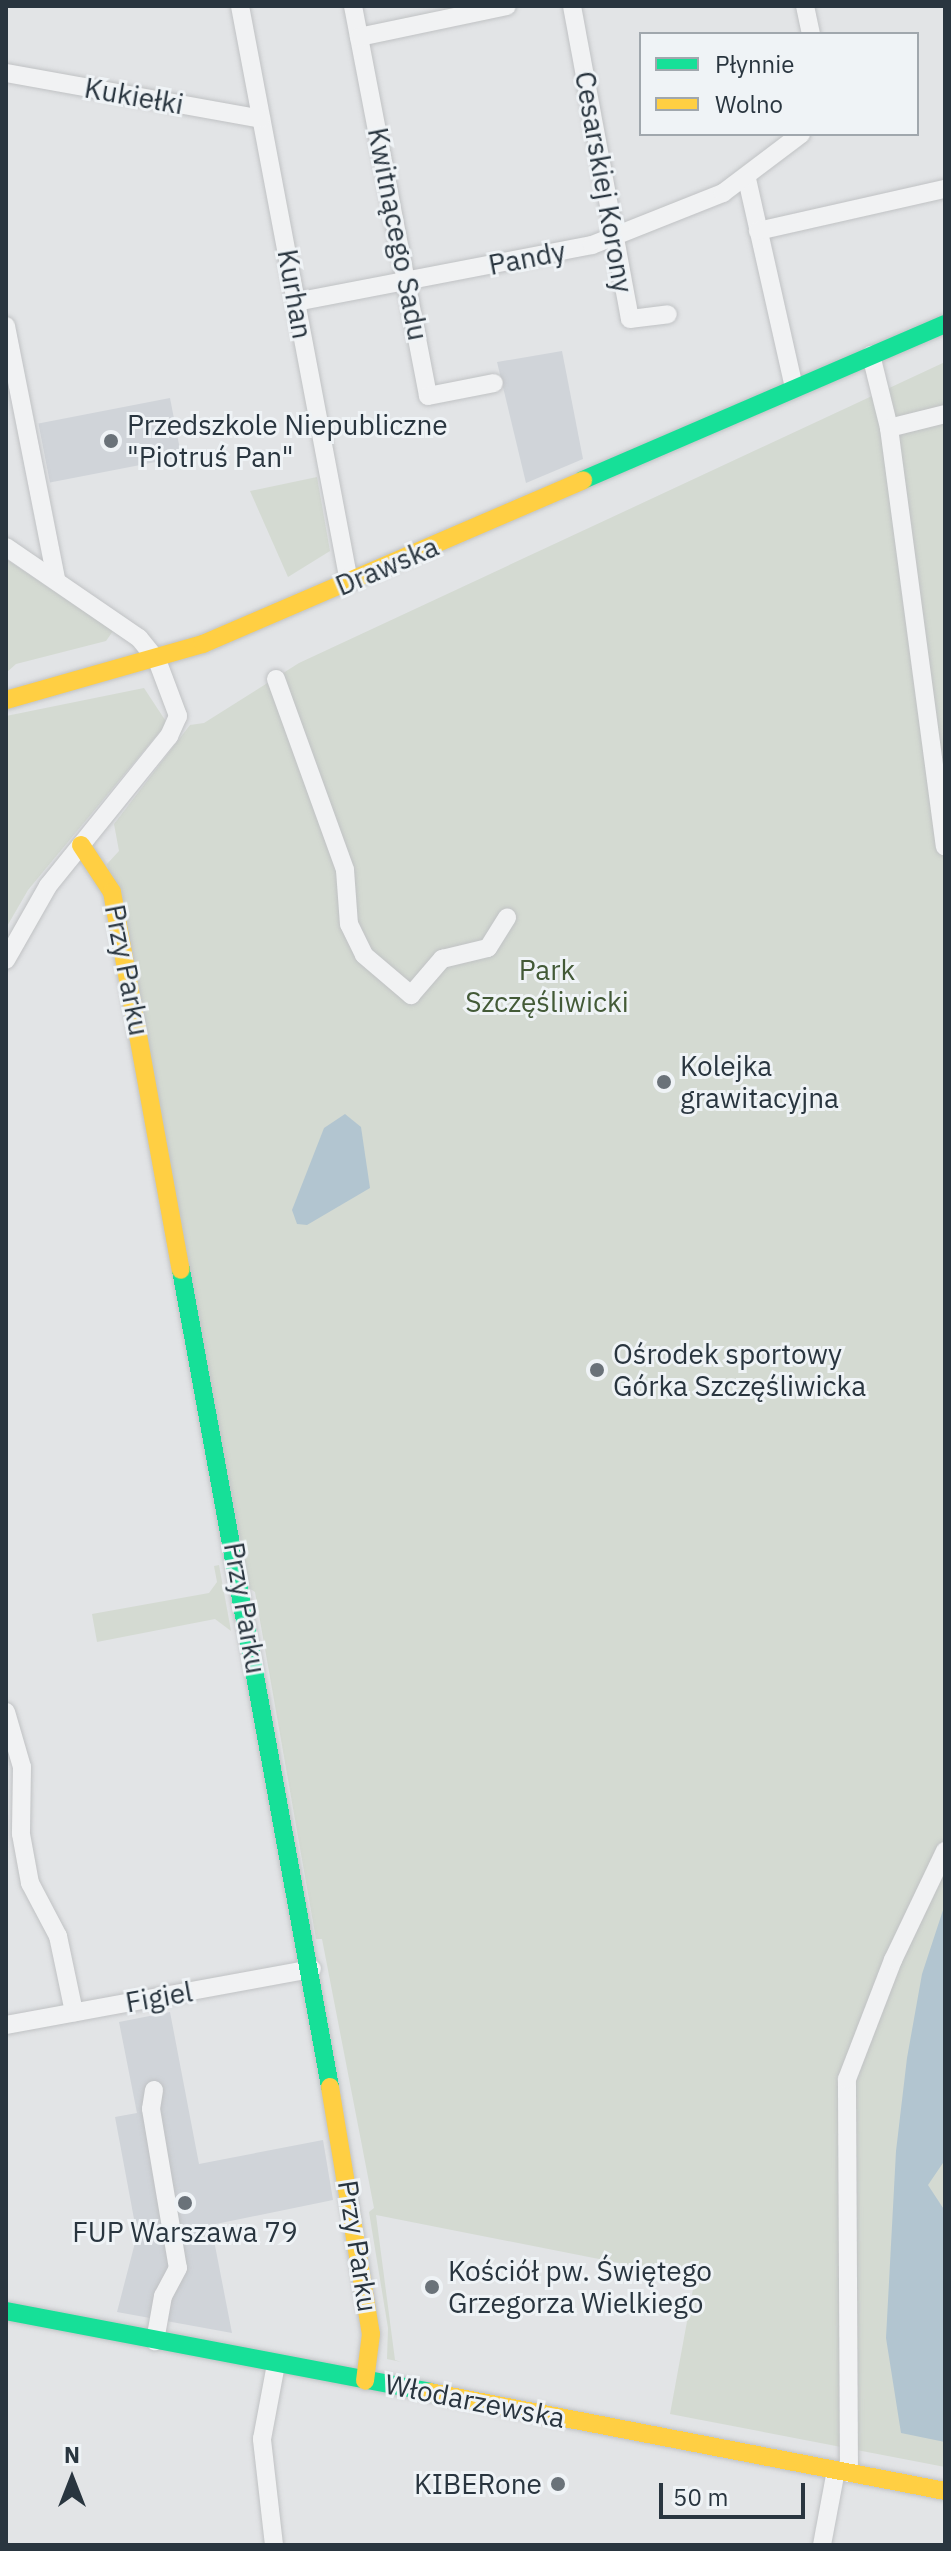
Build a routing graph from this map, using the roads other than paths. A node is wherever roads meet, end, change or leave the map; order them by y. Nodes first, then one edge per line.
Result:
1 (240, 6) edge
2 (353, 6) edge
3 (507, 6) edge
4 (572, 6) edge
5 (805, 6) edge
6 (811, 32) edge
7 (359, 37) junction
8 (6, 73) edge
9 (261, 119) junction
10 (799, 136) edge
11 (747, 179) junction
12 (945, 189) edge
13 (758, 231) junction
14 (615, 236) junction
15 (408, 281) junction
16 (296, 302) junction
17 (668, 314) dead end
18 (945, 324) edge
19 (6, 326) edge
20 (871, 355) junction
21 (494, 383) dead end
22 (794, 388) junction
23 (945, 414) edge
24 (889, 428) junction
25 (6, 547) edge
26 (56, 579) junction
27 (349, 582) junction
28 (157, 660) junction
29 (276, 679) dead end
30 (6, 700) edge
31 (81, 845) junction
32 (945, 846) edge
33 (507, 918) dead end
34 (6, 960) edge
35 (6, 1712) edge
36 (945, 1851) edge
37 (312, 1969) junction
38 (74, 2012) junction
39 (6, 2025) edge
40 (154, 2090) dead end
41 (6, 2311) edge
42 (155, 2341) junction
43 (276, 2364) junction
44 (365, 2381) junction
45 (842, 2471) junction
46 (945, 2491) edge
47 (274, 2545) edge
48 (822, 2545) edge

1 - 9 street, Kurhan
2 - 7 street, Kwitnącego Sadu
3 - 7 street
4 - 14 street, Cesarskiej Korony
5 - 6 street
7 - 15 street, Kwitnącego Sadu
8 - 9 street, Kukiełki
9 - 16 street, Kurhan
10 - 11 street, Pandy
11 - 13 street
11 - 14 street, Pandy
12 - 13 street
13 - 22 street
14 - 15 street, Pandy
14 - 17 street, Cesarskiej Korony
15 - 16 street, Pandy
15 - 21 street, Kwitnącego Sadu
16 - 27 street, Kurhan
18 - 20 street, Drawska
19 - 26 street
20 - 22 street, Drawska
20 - 24 street
22 - 27 street, Drawska
23 - 24 street
24 - 32 street
25 - 26 street
26 - 28 street
27 - 28 street, Drawska
28 - 30 street, Drawska
28 - 31 street
29 - 33 street
31 - 34 street
31 - 37 street, Przy Parku
35 - 38 street
36 - 45 street
37 - 38 street, Figiel
37 - 44 street, Przy Parku
38 - 39 street, Figiel
40 - 42 street
41 - 42 street, Włodarzewska
42 - 43 street, Włodarzewska
43 - 44 street, Włodarzewska
43 - 47 street
44 - 45 street, Włodarzewska
45 - 46 street, Włodarzewska
45 - 48 street

